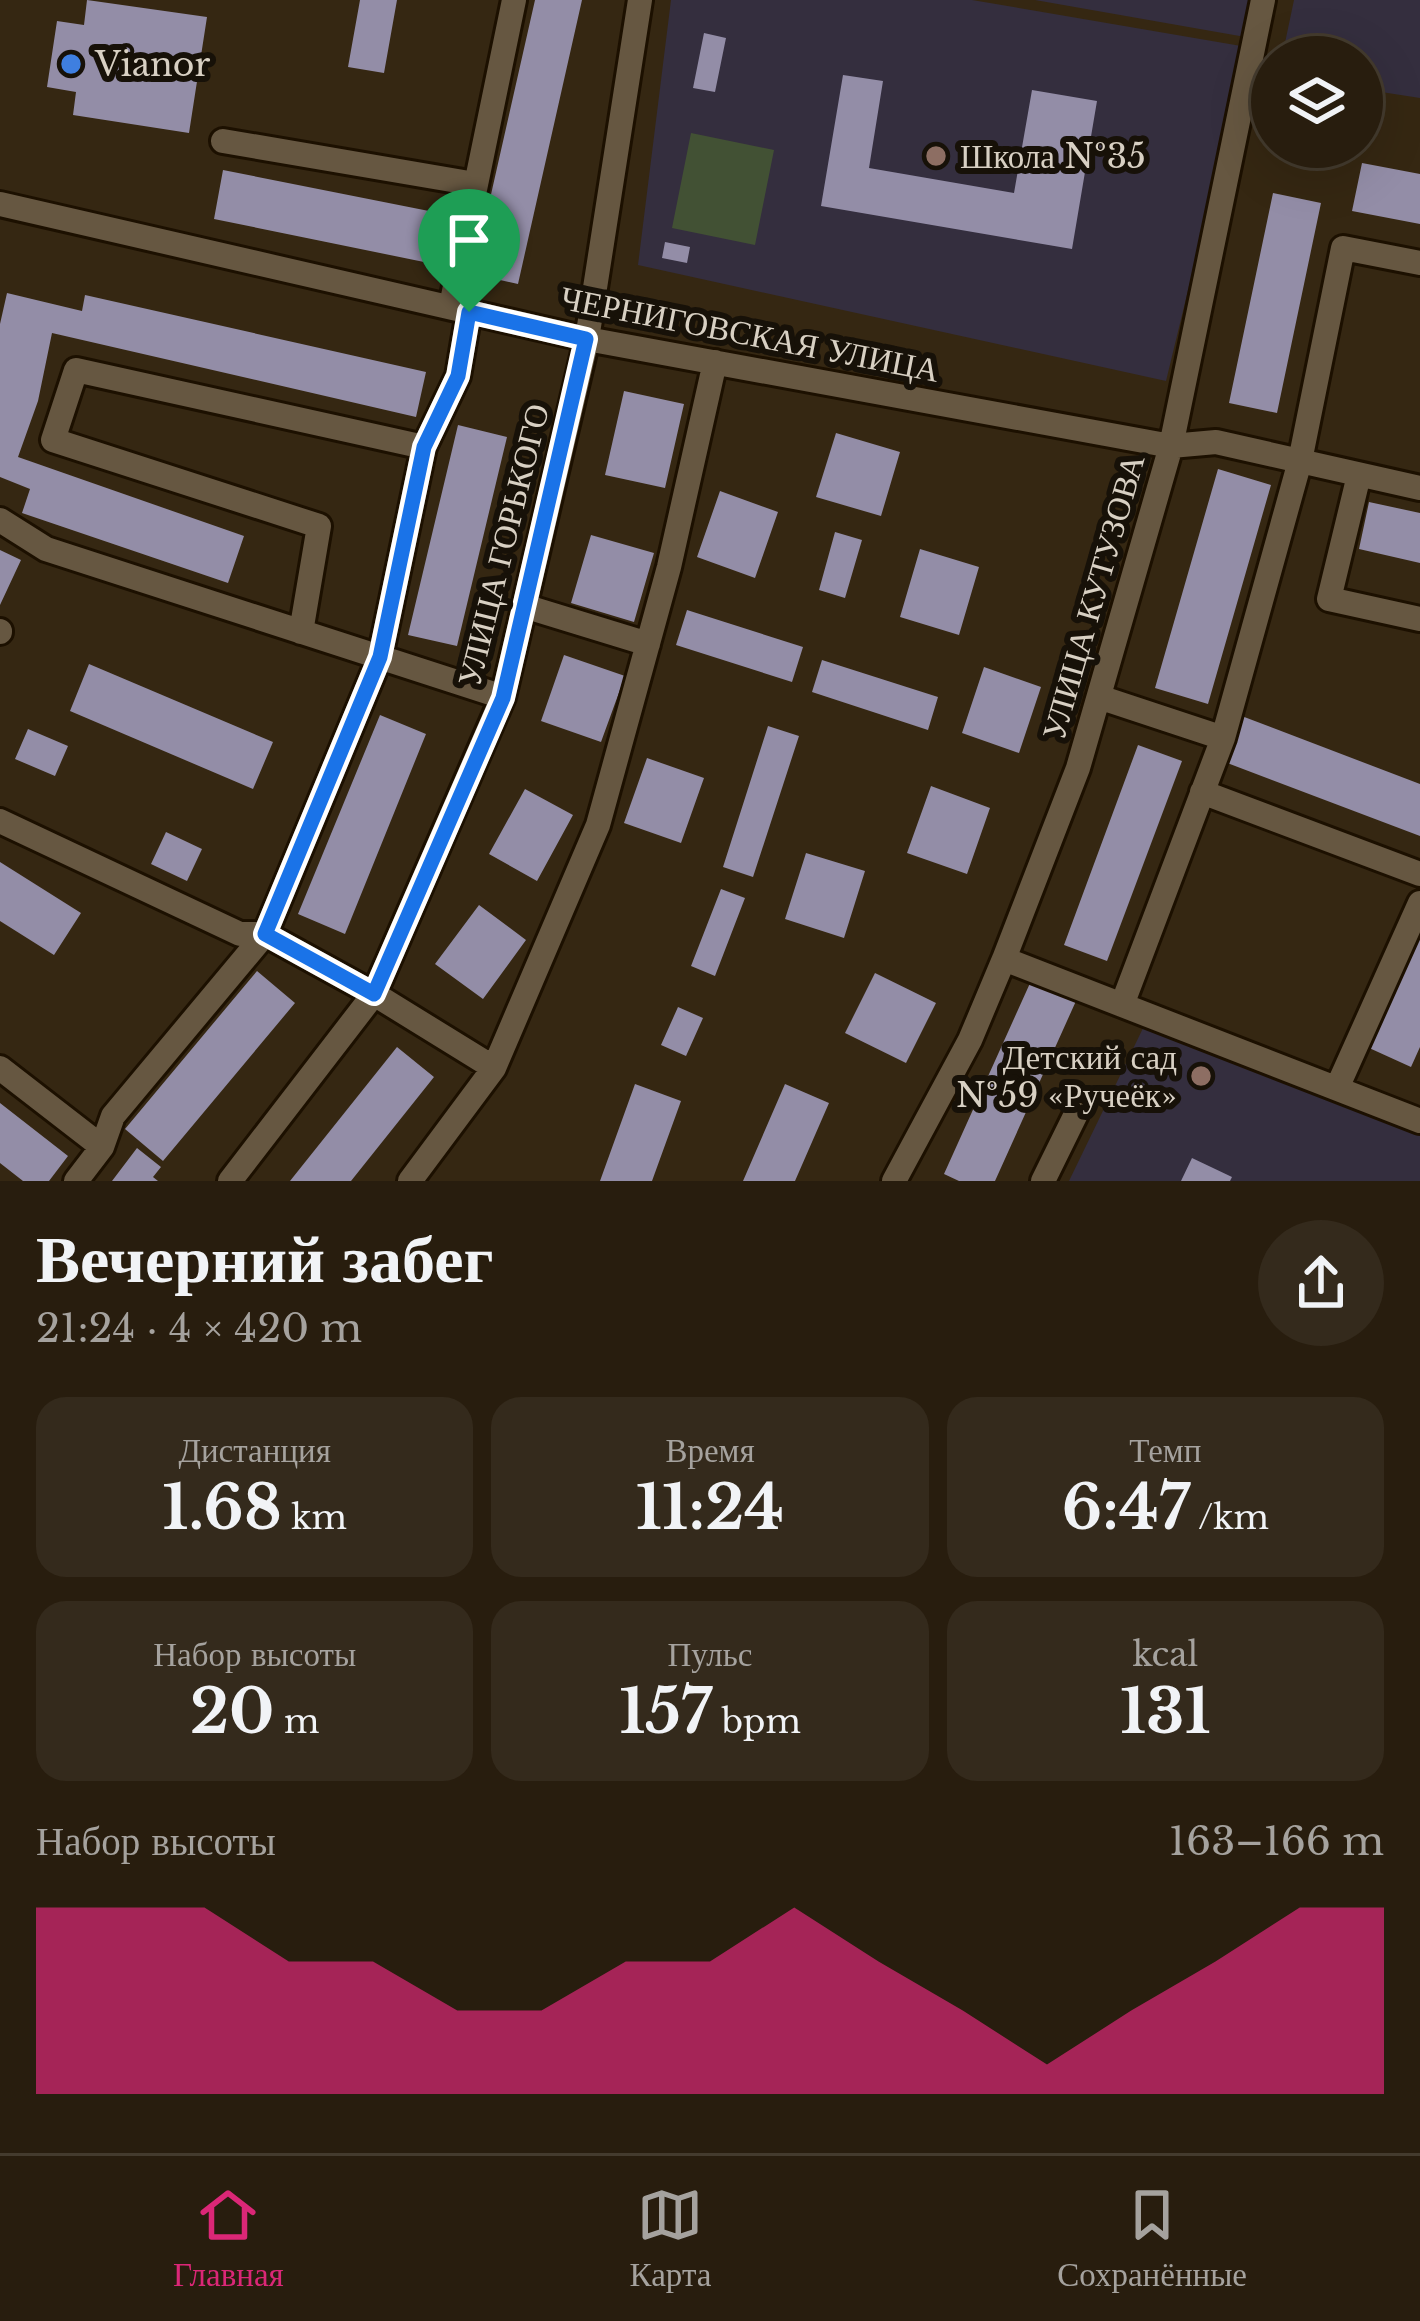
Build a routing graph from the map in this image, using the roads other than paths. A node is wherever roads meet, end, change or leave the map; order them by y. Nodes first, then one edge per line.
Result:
1 (514, 0) edge
2 (640, 0) edge
3 (1263, 0) edge
4 (223, 141) dead end
5 (476, 184) junction
6 (0, 204) edge
7 (1420, 263) edge
8 (460, 309) junction
9 (586, 339) junction
10 (715, 362) junction
11 (1172, 446) junction
12 (424, 447) junction
13 (1300, 461) junction
14 (1359, 475) junction
15 (1420, 488) edge
16 (0, 520) edge
17 (524, 606) junction
18 (1420, 620) edge
19 (301, 632) junction
20 (648, 644) junction
21 (380, 657) junction
22 (1099, 697) junction
23 (503, 698) junction
24 (1223, 738) junction
25 (1202, 792) junction
26 (0, 820) edge
27 (1420, 874) edge
28 (1420, 903) edge
29 (265, 934) junction
30 (1004, 959) junction
31 (374, 994) junction
32 (1123, 1005) junction
33 (0, 1068) edge
34 (494, 1068) junction
35 (1337, 1088) junction
36 (1076, 1114) dead end
37 (1420, 1120) edge
38 (102, 1148) junction
39 (423, 1176) edge
40 (76, 1181) edge
41 (230, 1181) edge
42 (894, 1181) edge
43 (1043, 1181) edge

1 - 5 street
2 - 9 street, УЛИЦА ГОРЬКОГО
3 - 11 street, УЛИЦА КУТУЗОВА
4 - 5 street
5 - 8 street
6 - 8 street, ЧЕРНИГОВСКАЯ УЛИЦА
7 - 13 street
8 - 9 street, ЧЕРНИГОВСКАЯ УЛИЦА
8 - 12 street
9 - 10 street, ЧЕРНИГОВСКАЯ УЛИЦА
9 - 17 street, УЛИЦА ГОРЬКОГО
10 - 11 street, ЧЕРНИГОВСКАЯ УЛИЦА
10 - 20 street
11 - 13 street, ЧЕРНИГОВСКАЯ УЛИЦА
11 - 22 street, УЛИЦА КУТУЗОВА
12 - 19 street
12 - 21 street
13 - 14 street, ЧЕРНИГОВСКАЯ УЛИЦА
13 - 24 street
14 - 15 street, ЧЕРНИГОВСКАЯ УЛИЦА
14 - 18 street
16 - 19 street
17 - 20 street
17 - 23 street, УЛИЦА ГОРЬКОГО
19 - 21 street
20 - 34 street
21 - 23 street
21 - 29 street
22 - 24 street
22 - 30 street, УЛИЦА КУТУЗОВА
23 - 31 street, УЛИЦА ГОРЬКОГО
24 - 25 street
25 - 27 street
25 - 32 street
26 - 29 street
28 - 35 street
29 - 31 street
29 - 38 street
30 - 32 street
30 - 42 street, УЛИЦА КУТУЗОВА
31 - 34 street
31 - 41 street, УЛИЦА ГОРЬКОГО
32 - 35 street
33 - 38 street
34 - 39 street
35 - 37 street
36 - 43 street
38 - 40 street

